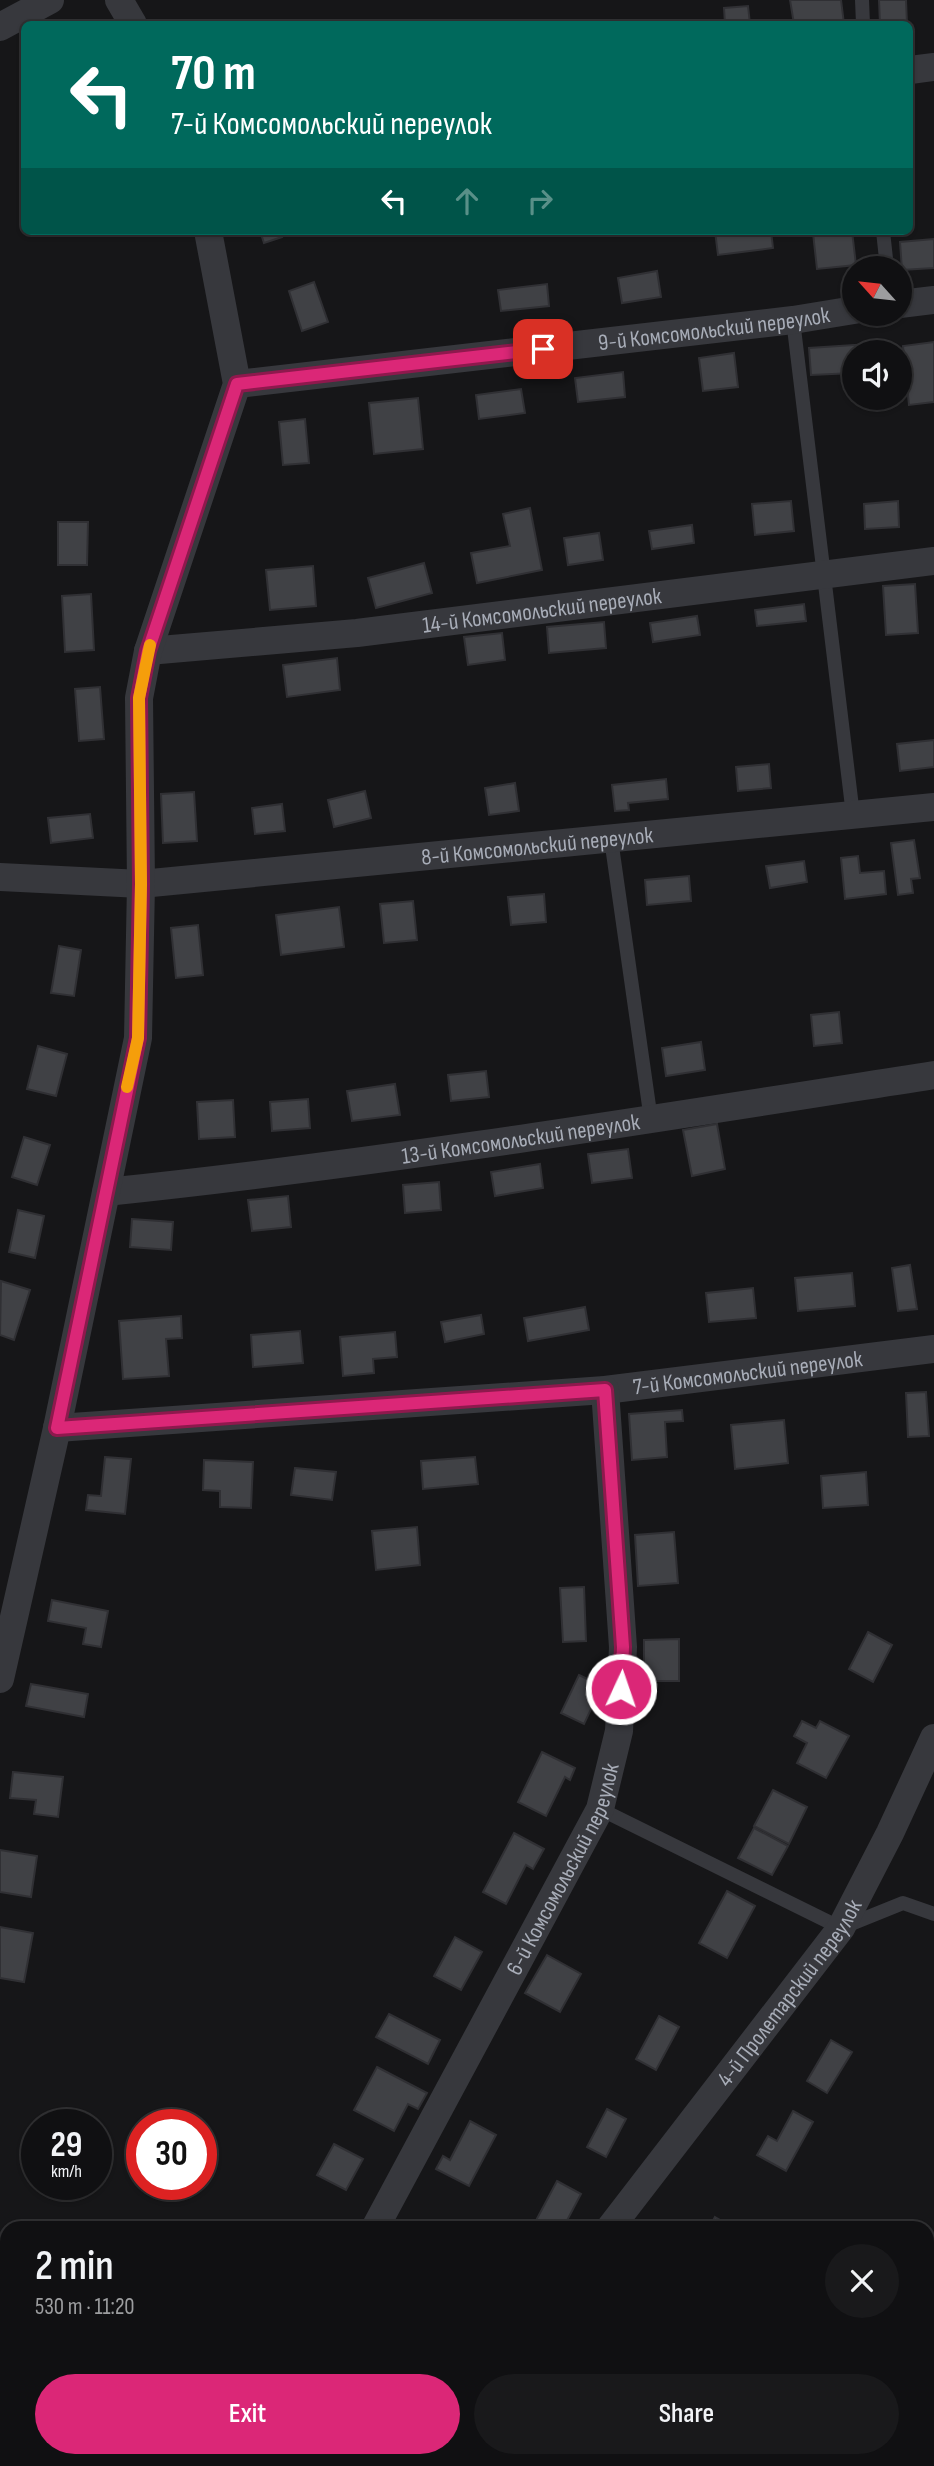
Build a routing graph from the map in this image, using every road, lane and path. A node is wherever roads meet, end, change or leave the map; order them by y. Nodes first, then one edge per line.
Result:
1 (50, 0) edge
2 (119, 0) edge
3 (862, 0) edge
4 (131, 21) edge
5 (863, 21) edge
6 (0, 27) edge
7 (934, 67) edge
8 (913, 70) edge
9 (209, 235) edge
10 (883, 235) edge
11 (886, 256) edge
12 (934, 300) edge
13 (912, 303) edge
14 (842, 312) edge
15 (793, 320) junction
16 (237, 384) junction
17 (934, 561) edge
18 (823, 573) junction
19 (148, 651) junction
20 (934, 807) edge
21 (853, 815) junction
22 (611, 839) junction
23 (0, 877) edge
24 (141, 884) junction
25 (934, 1075) edge
26 (651, 1119) junction
27 (106, 1192) junction
28 (934, 1349) edge
29 (605, 1390) junction
30 (57, 1428) junction
31 (0, 1679) edge
32 (934, 1738) edge
33 (600, 1810) junction
34 (934, 1914) edge
35 (841, 1928) junction
36 (379, 2221) edge
37 (615, 2221) edge

1 - 6 street
2 - 4 street
3 - 5 lane
7 - 8 street
9 - 16 street
10 - 11 lane
12 - 13 street
14 - 15 street, 9-й Комсомольский переулок
15 - 16 street, 9-й Комсомольский переулок
15 - 18 lane
16 - 19 street
17 - 18 street, 14-й Комсомольский переулок
18 - 19 street, 14-й Комсомольский переулок
18 - 21 lane
19 - 24 street
20 - 21 street, 8-й Комсомольский переулок
21 - 22 street, 8-й Комсомольский переулок
22 - 24 street, 8-й Комсомольский переулок
22 - 26 lane
23 - 24 street, 8-й Комсомольский переулок
24 - 27 street
25 - 26 street, 13-й Комсомольский переулок
26 - 27 street, 13-й Комсомольский переулок
27 - 30 street
28 - 29 street, 7-й Комсомольский переулок
29 - 30 street, 7-й Комсомольский переулок
29 - 33 street, 6-й Комсомольский переулок
30 - 31 street
32 - 35 street, 4-й Пролетарский переулок
33 - 35 lane
33 - 36 street, 6-й Комсомольский переулок
34 - 35 lane
35 - 37 street, 4-й Пролетарский переулок

